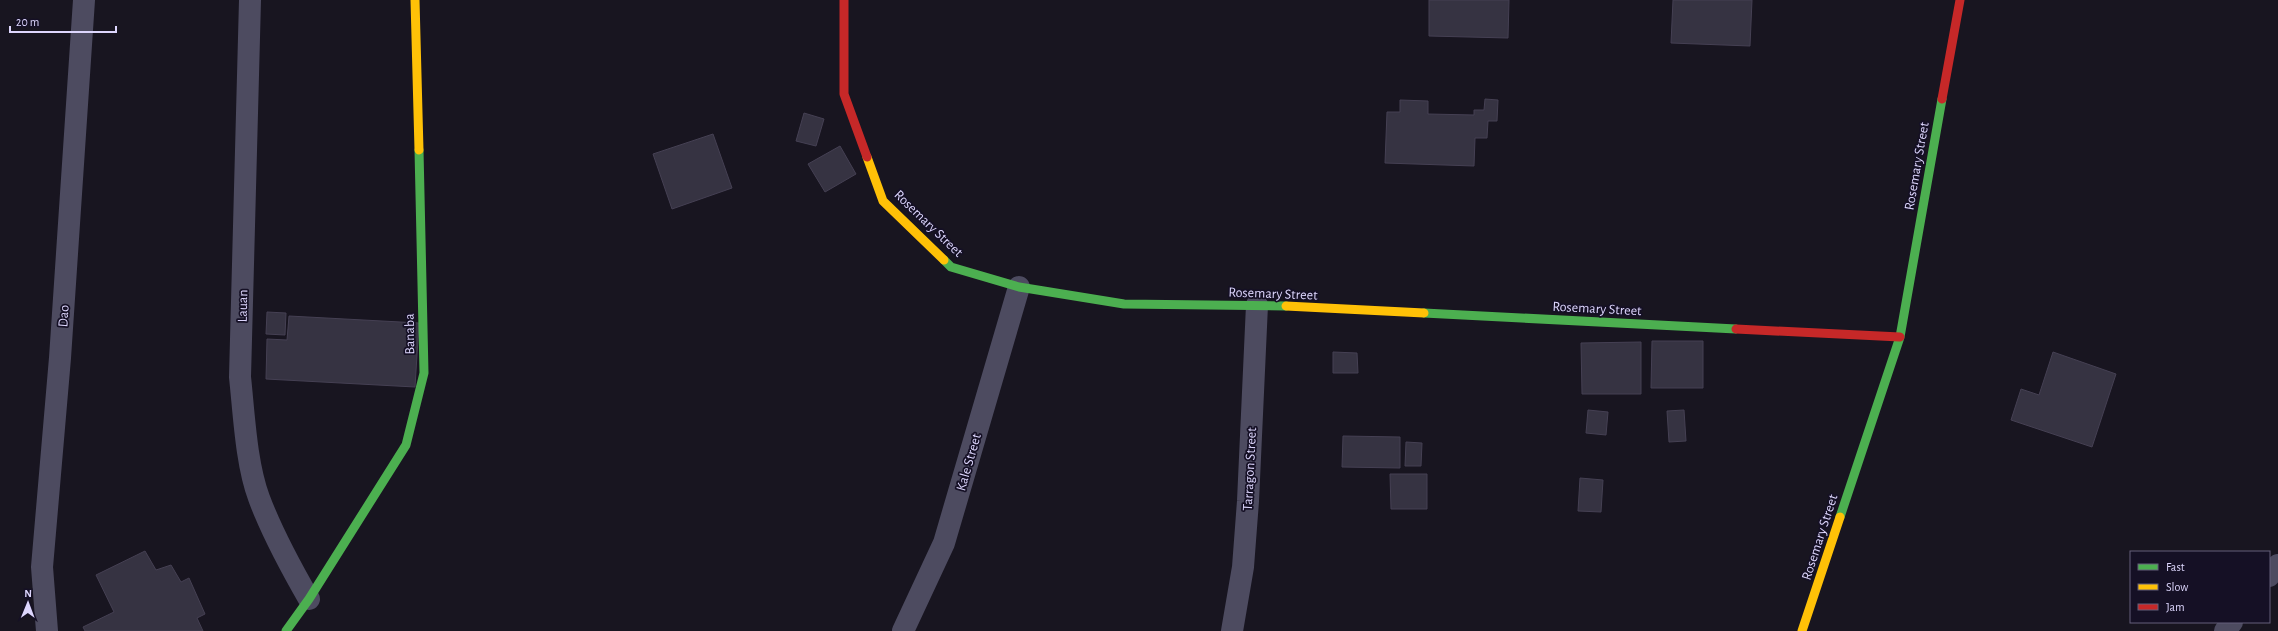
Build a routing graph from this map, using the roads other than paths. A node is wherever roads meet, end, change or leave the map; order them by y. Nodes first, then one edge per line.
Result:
1 (84, 0) edge
2 (250, 0) edge
3 (415, 0) edge
4 (844, 0) edge
5 (1960, 0) edge
6 (1019, 287) junction
7 (1257, 305) junction
8 (1900, 337) junction
9 (2278, 565) edge
10 (2270, 575) edge
11 (309, 599) junction
12 (47, 631) edge
13 (286, 631) edge
14 (903, 631) edge
15 (1232, 631) edge
16 (1802, 631) edge

1 - 12 street, Dao
2 - 11 street, Lauan
3 - 11 street, Banaba
4 - 6 street, Rosemary Street
5 - 8 street, Rosemary Street
6 - 7 street, Rosemary Street
6 - 14 street, Kale Street
7 - 8 street, Rosemary Street
7 - 15 street, Tarragon Street
8 - 16 street, Rosemary Street
9 - 10 street
11 - 13 street, Banaba

